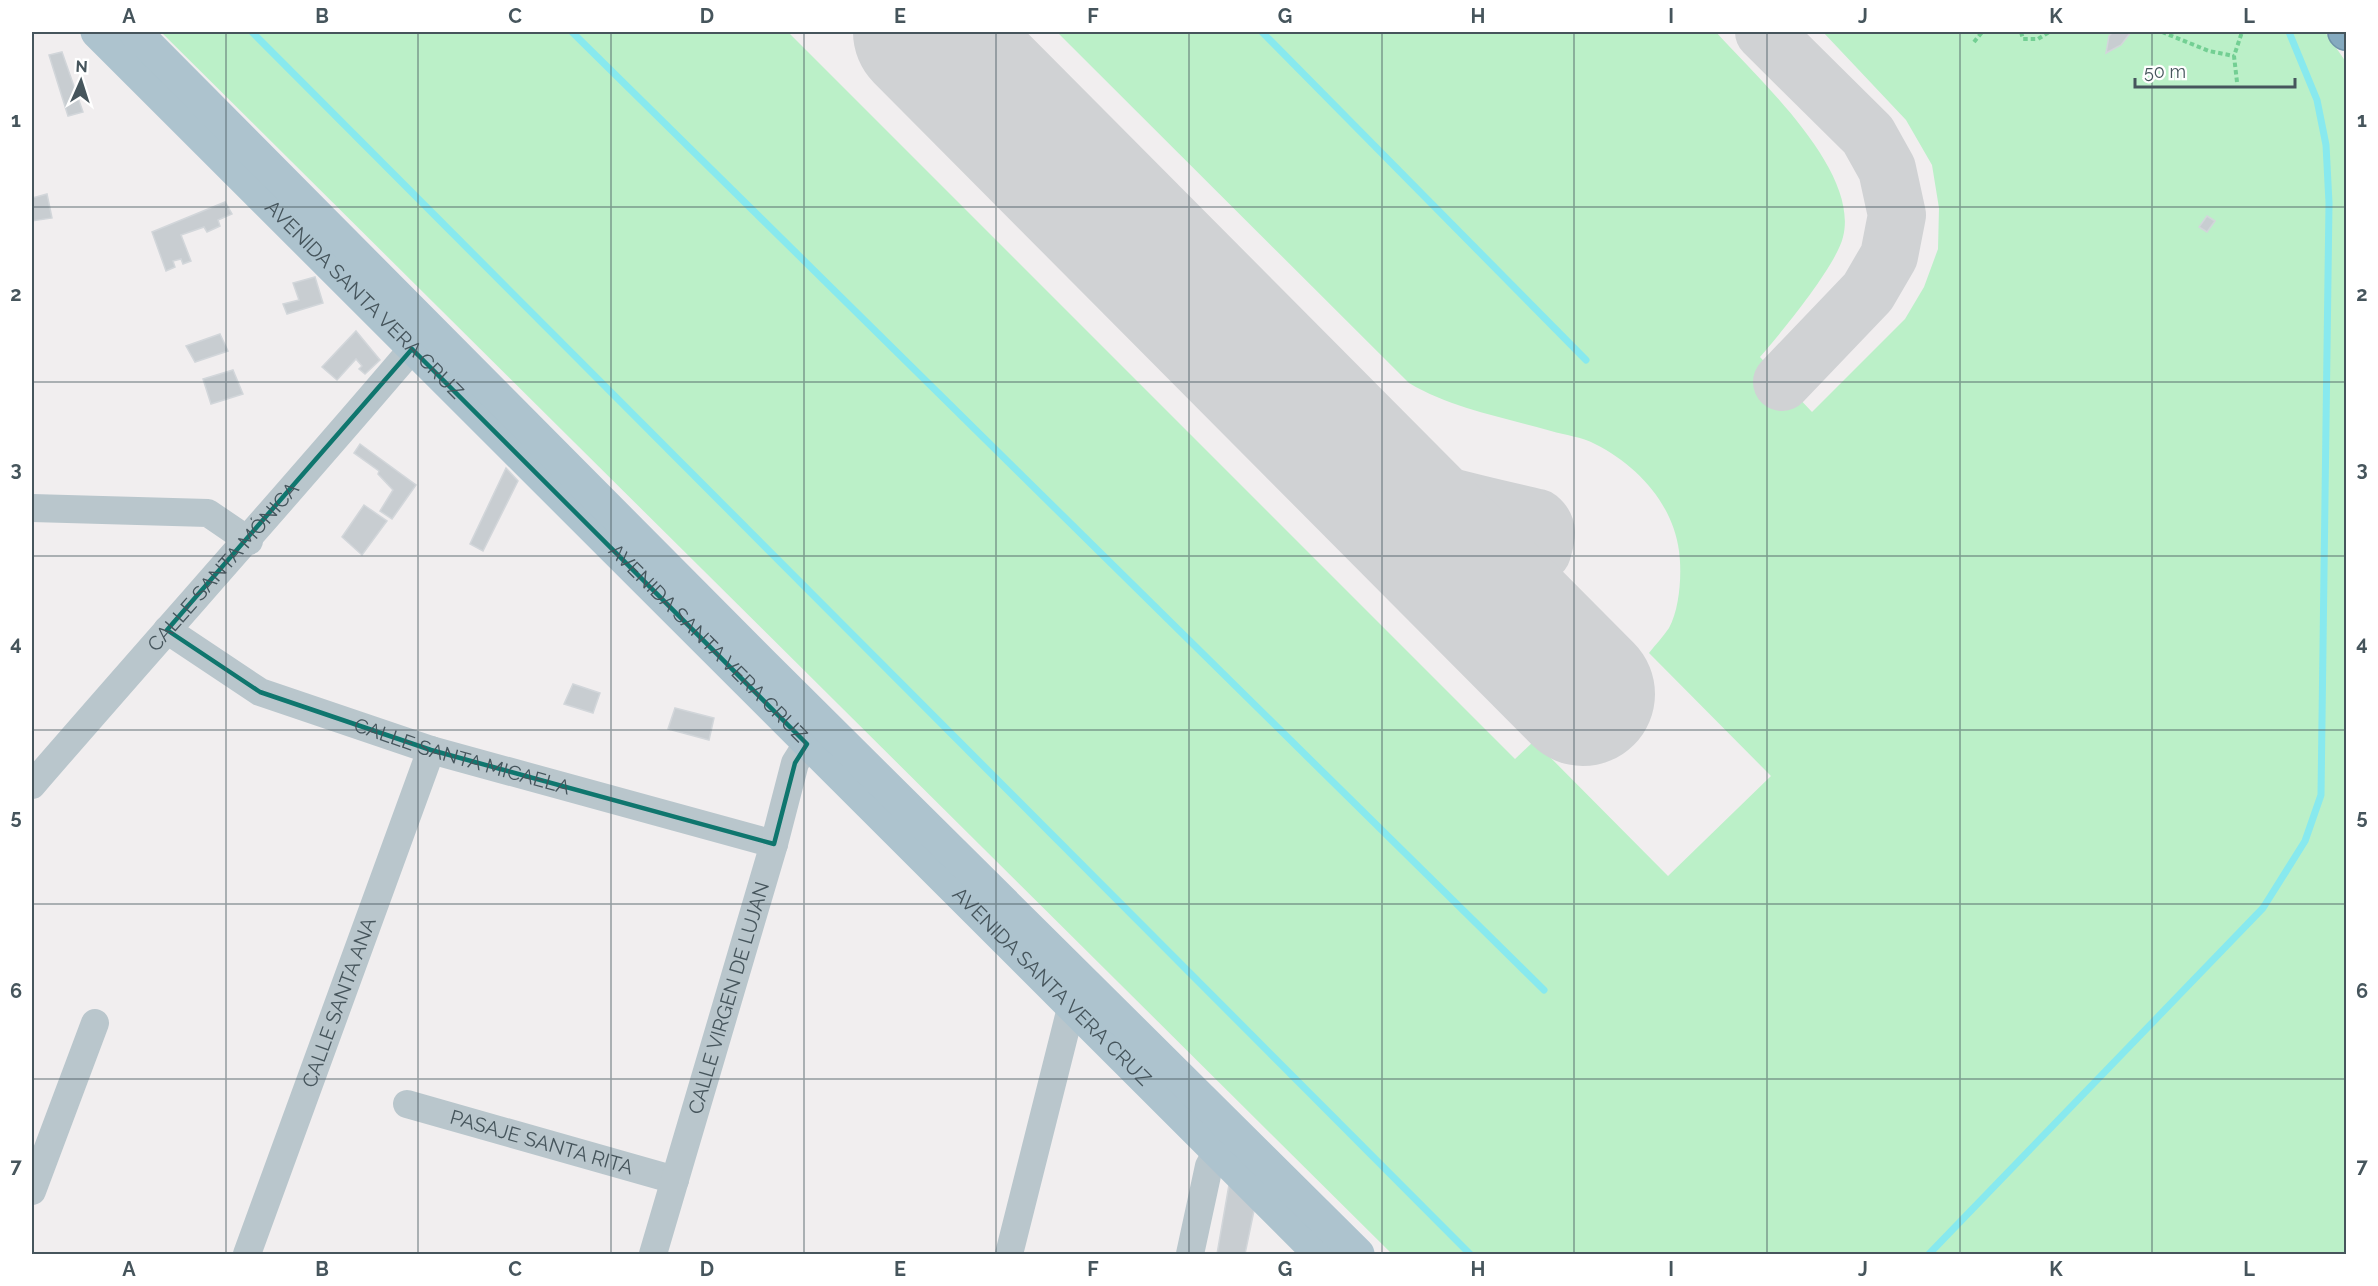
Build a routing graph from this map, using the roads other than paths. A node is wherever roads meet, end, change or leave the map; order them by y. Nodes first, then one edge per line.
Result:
1 (97, 32) edge
2 (135, 32) edge
3 (412, 349) junction
4 (32, 508) edge
5 (249, 541) junction
6 (167, 630) junction
7 (807, 744) junction
8 (431, 750) junction
9 (32, 785) edge
10 (774, 844) junction
11 (1071, 1008) junction
12 (95, 1023) dead end
13 (407, 1104) dead end
14 (1217, 1151) junction
15 (675, 1180) junction
16 (32, 1191) edge
17 (247, 1254) edge
18 (652, 1254) edge
19 (1009, 1254) edge
20 (1190, 1254) edge
21 (1320, 1254) edge
22 (1358, 1254) edge

1 - 3 main road, AVENIDA SANTA VERA CRUZ
2 - 22 main road, AVENIDA SANTA VERA CRUZ
3 - 5 street, CALLE SANTA MÓNICA
3 - 7 main road, AVENIDA SANTA VERA CRUZ
4 - 5 street
5 - 6 street, CALLE SANTA MÓNICA
6 - 8 street, CALLE SANTA MICAELA
6 - 9 street, CALLE SANTA MÓNICA
7 - 10 street, CALLE VIRGEN DE LUJAN
7 - 11 main road, AVENIDA SANTA VERA CRUZ
8 - 10 street, CALLE SANTA MICAELA
8 - 17 street, CALLE SANTA ANA
10 - 15 street, CALLE VIRGEN DE LUJAN
11 - 14 main road, AVENIDA SANTA VERA CRUZ
11 - 19 street
12 - 16 street
13 - 15 street, PASAJE SANTA RITA
14 - 20 street
14 - 21 main road, AVENIDA SANTA VERA CRUZ
15 - 18 street, CALLE VIRGEN DE LUJAN

